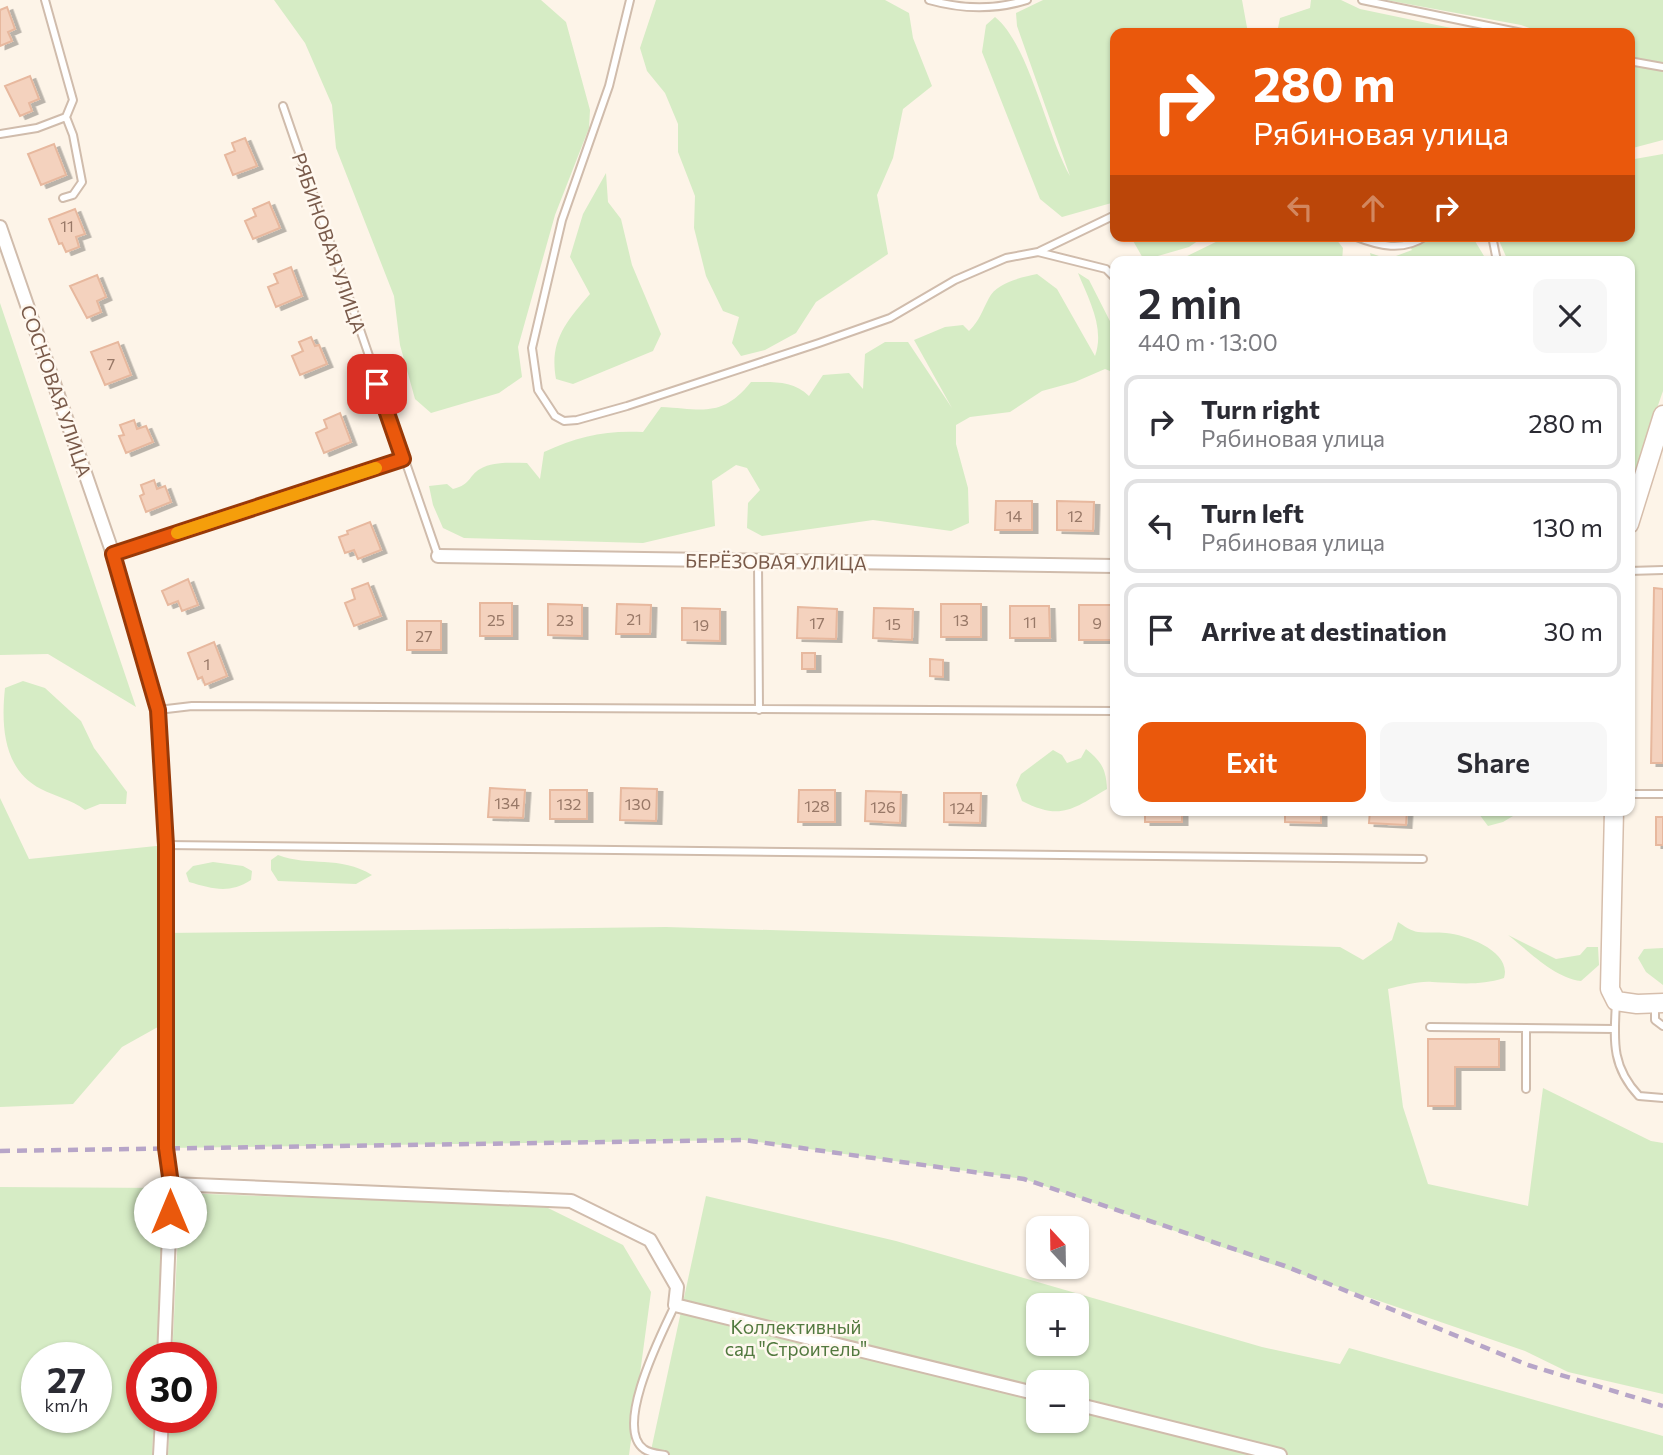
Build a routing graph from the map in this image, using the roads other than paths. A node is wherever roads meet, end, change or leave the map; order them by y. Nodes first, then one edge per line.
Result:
1 (44, 0) edge
2 (630, 0) edge
3 (929, 0) edge
4 (1027, 0) edge
5 (1362, 0) edge
6 (1488, 28) edge
7 (1635, 62) edge
8 (1663, 67) edge
9 (283, 106) dead end
10 (66, 117) junction
11 (0, 134) edge
12 (63, 198) dead end
13 (1110, 217) edge
14 (0, 227) edge
15 (1368, 242) edge
16 (1417, 242) edge
17 (1038, 252) junction
18 (1110, 273) edge
19 (1663, 415) edge
20 (403, 459) junction
21 (1635, 505) edge
22 (113, 554) junction
23 (438, 556) joint
24 (758, 562) junction
25 (1110, 566) edge
26 (1635, 570) edge
27 (1663, 570) edge
28 (158, 710) junction
29 (759, 710) junction
30 (1110, 711) edge
31 (1635, 794) edge
32 (1663, 794) edge
33 (1614, 816) edge
34 (166, 845) junction
35 (1423, 859) dead end
36 (1616, 1000) junction
37 (1659, 1003) edge
38 (1663, 1026) edge
39 (1430, 1027) dead end
40 (1526, 1028) junction
41 (1614, 1029) junction
42 (1526, 1089) dead end
43 (1663, 1098) edge
44 (171, 1184) junction
45 (675, 1306) junction
46 (165, 1342) edge
47 (1026, 1391) edge
48 (1089, 1407) edge
49 (161, 1433) edge
50 (160, 1455) edge
51 (665, 1455) edge
52 (1280, 1455) edge

1 - 10 lane
2 - 17 lane
3 - 4 lane
5 - 6 lane
7 - 8 lane
9 - 20 lane, РЯБИНОВАЯ УЛИЦА
10 - 11 lane
10 - 12 lane
13 - 17 lane
14 - 22 street, СОСНОВАЯ УЛИЦА
15 - 16 lane
17 - 18 lane
19 - 21 street
20 - 22 lane
20 - 23 lane, РЯБИНОВАЯ УЛИЦА
22 - 28 street, СОСНОВАЯ УЛИЦА
23 - 24 street, БЕРЁЗОВАЯ УЛИЦА
24 - 25 street, БЕРЁЗОВАЯ УЛИЦА
24 - 29 lane
26 - 27 lane
28 - 29 lane
28 - 34 street, СОСНОВАЯ УЛИЦА
29 - 30 lane
31 - 32 lane
33 - 36 street
34 - 35 lane
34 - 44 street, СОСНОВАЯ УЛИЦА
36 - 37 street
36 - 41 lane
37 - 38 lane
39 - 40 lane
40 - 41 lane
40 - 42 lane
41 - 43 lane
44 - 45 street
44 - 46 street, СОСНОВАЯ УЛИЦА
45 - 47 street
45 - 51 lane
48 - 52 street
49 - 50 street

